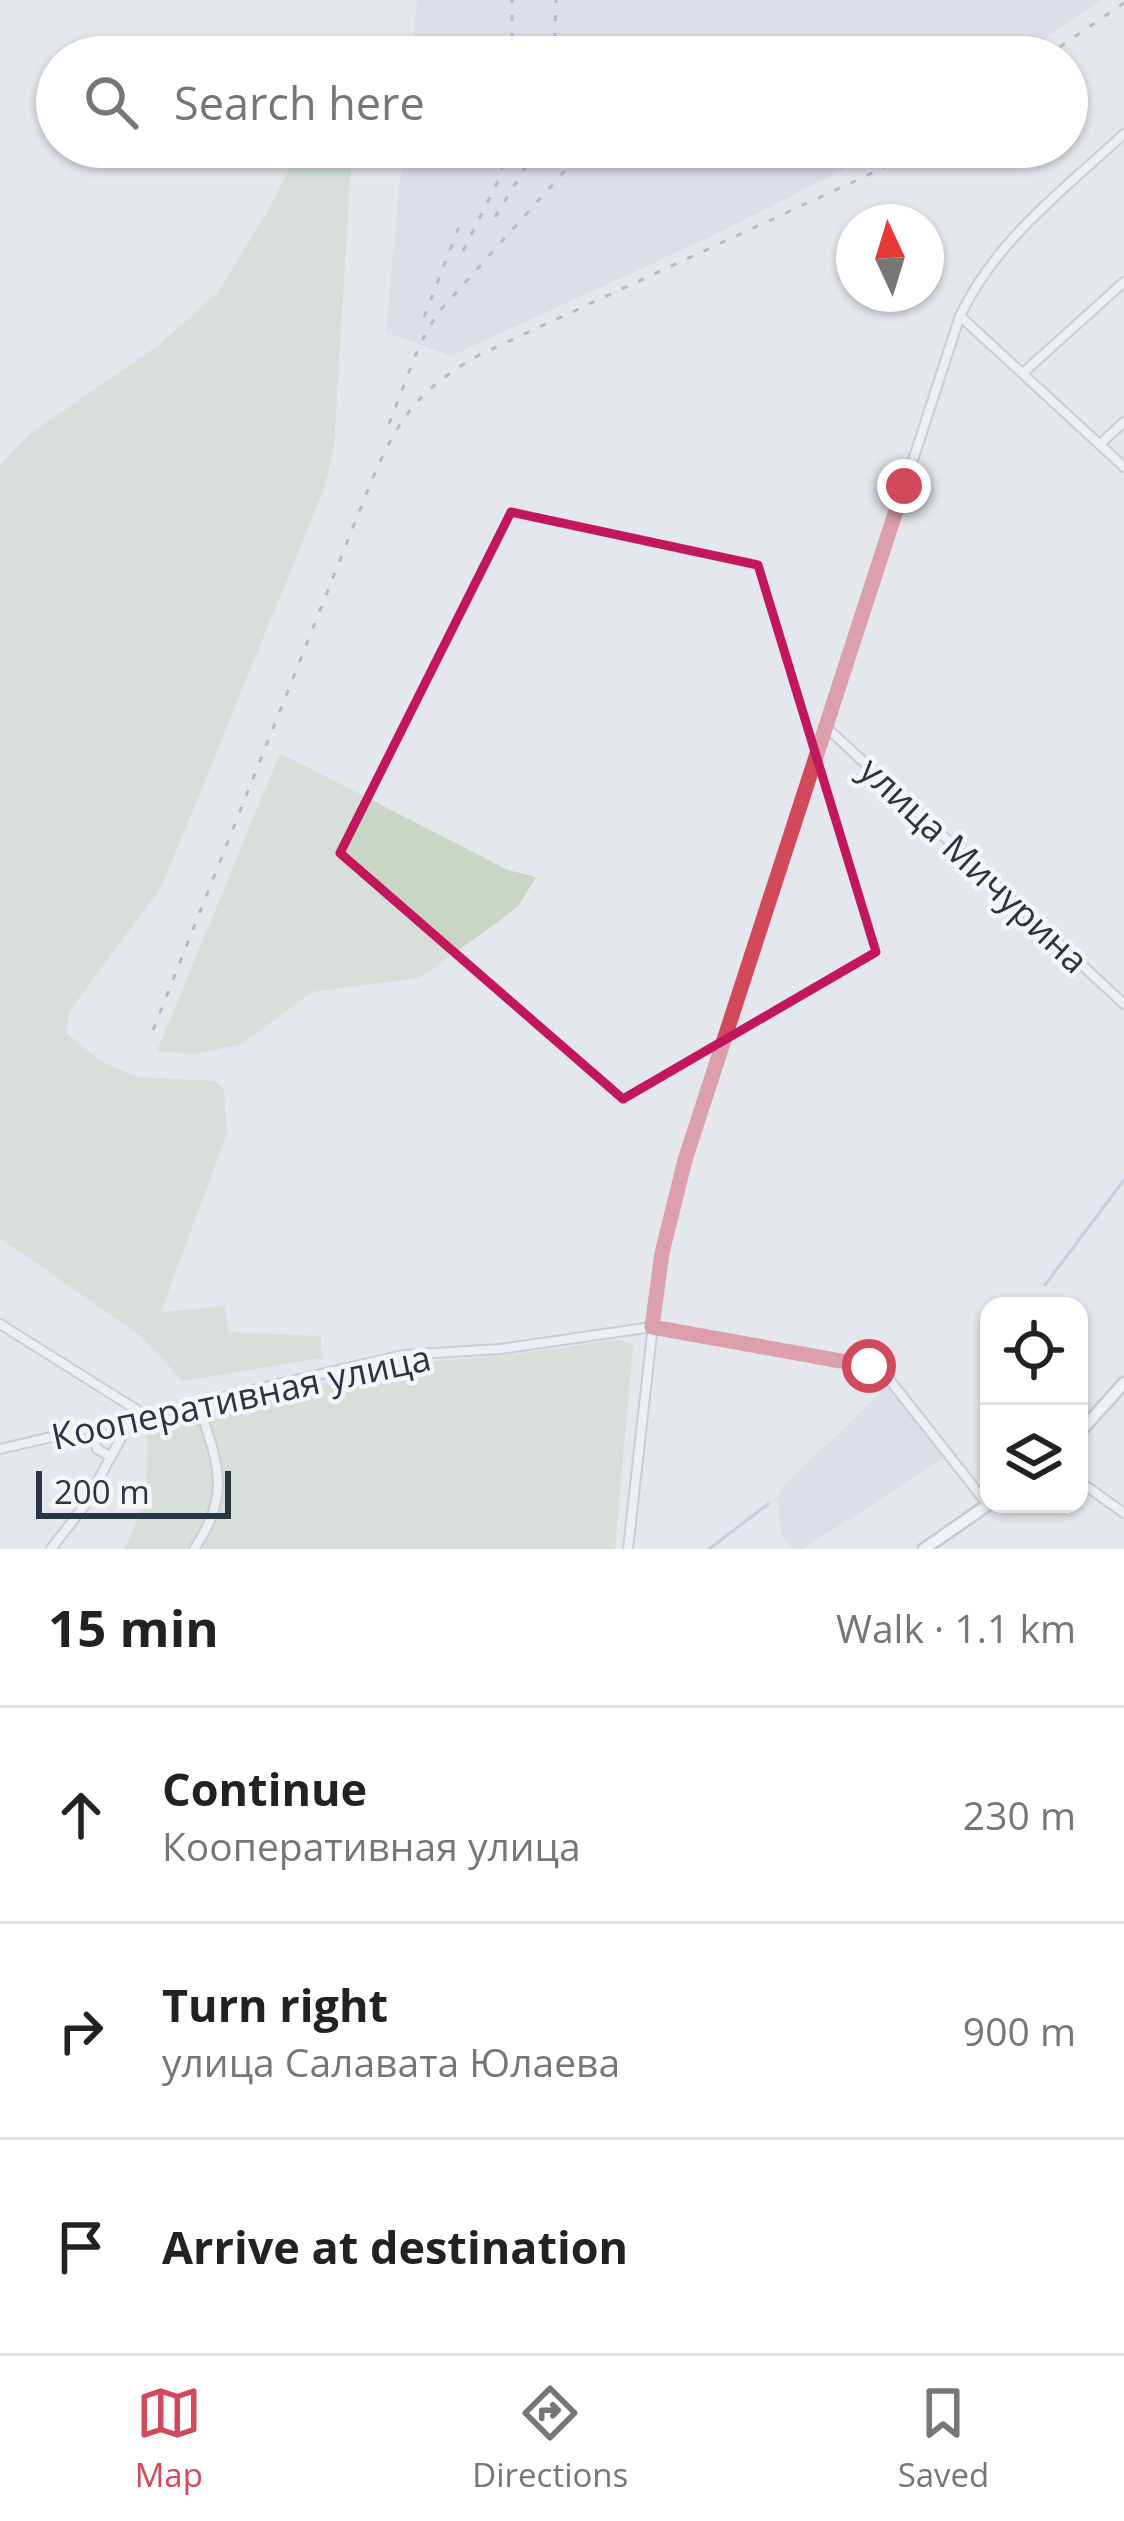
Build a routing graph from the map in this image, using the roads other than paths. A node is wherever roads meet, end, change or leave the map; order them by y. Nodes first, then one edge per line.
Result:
1 (1124, 134) edge
2 (1088, 167) edge
3 (1087, 168) edge
4 (1124, 282) edge
5 (960, 316) junction
6 (1024, 372) junction
7 (1124, 422) edge
8 (1100, 444) junction
9 (1124, 467) edge
10 (825, 726) junction
11 (1124, 1004) edge
12 (0, 1324) edge
13 (652, 1327) junction
14 (1124, 1383) edge
15 (198, 1402) junction
16 (145, 1415) junction
17 (132, 1418) junction
18 (1088, 1423) edge
19 (92, 1427) junction
20 (0, 1449) edge
21 (111, 1457) junction
22 (1088, 1487) edge
23 (980, 1494) edge
24 (980, 1510) edge
25 (1124, 1513) edge
26 (51, 1549) edge
27 (194, 1549) edge
28 (628, 1549) edge
29 (924, 1549) edge

1 - 2 street
3 - 5 street
4 - 6 street
5 - 6 street
5 - 10 street
6 - 8 street
7 - 8 street
8 - 9 street
10 - 11 street, улица Мичурина
10 - 13 street
12 - 16 street
13 - 15 street, Кооперативная улица
13 - 23 street, Кооперативная улица
13 - 28 street
14 - 18 main road
15 - 16 street, Кооперативная улица
15 - 27 street
16 - 17 street, Кооперативная улица
17 - 19 street, Кооперативная улица
17 - 21 street
19 - 20 street, Кооперативная улица
19 - 21 street
21 - 26 street
22 - 25 street
24 - 29 main road

